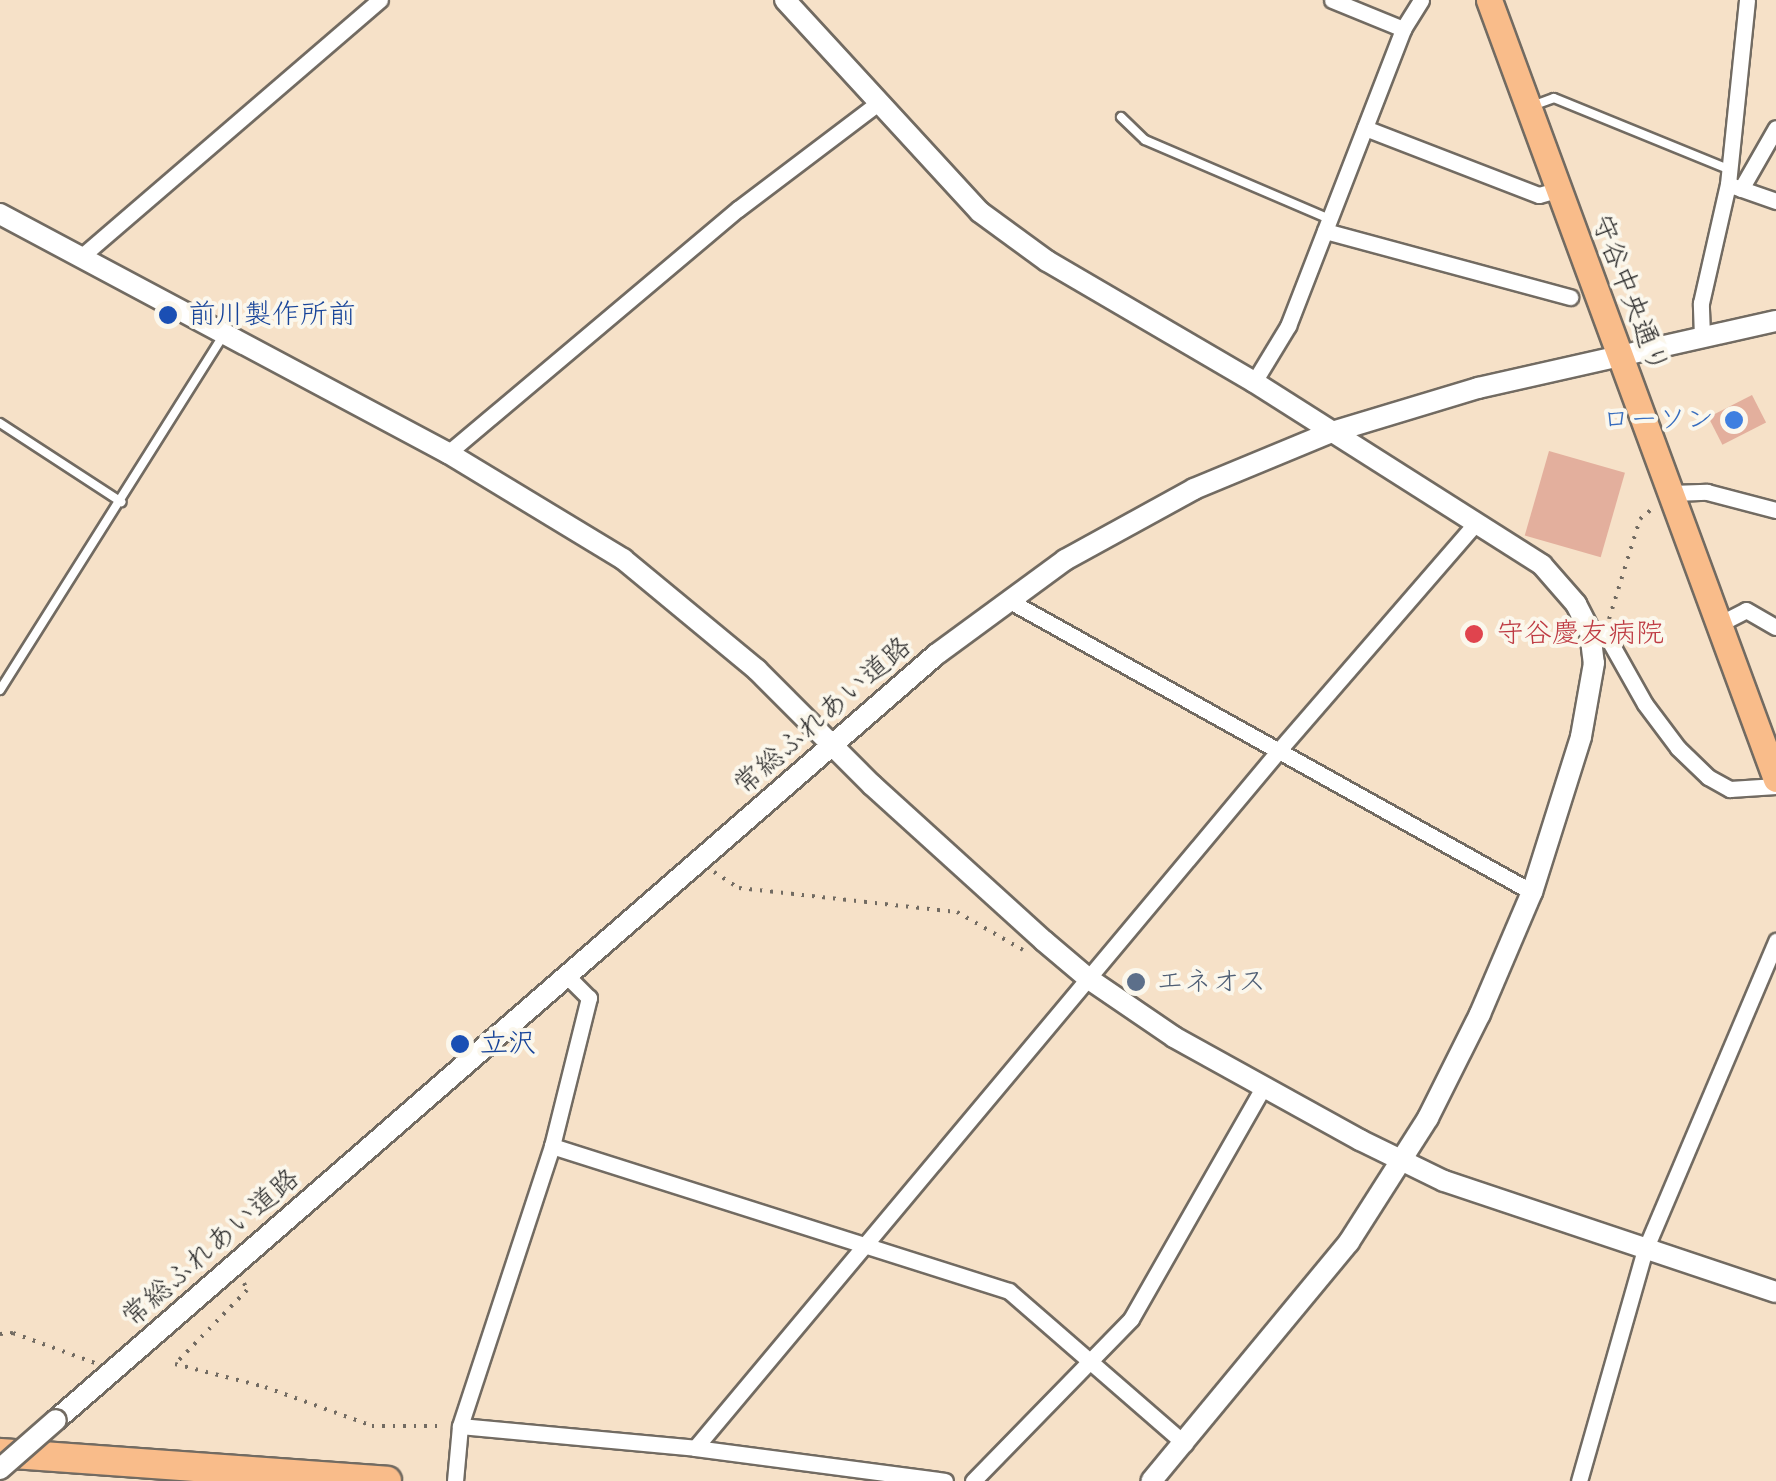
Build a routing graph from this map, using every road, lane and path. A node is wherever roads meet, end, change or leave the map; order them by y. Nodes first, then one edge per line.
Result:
1 (380, 0) edge
2 (785, 0) edge
3 (1332, 0) edge
4 (1421, 0) edge
5 (1489, 0) edge
6 (1747, 0) edge
7 (1404, 29) junction
8 (878, 104) junction
9 (1528, 108) junction
10 (1121, 117) dead end
11 (1365, 128) junction
12 (1776, 128) edge
13 (1733, 181) junction
14 (1558, 190) junction
15 (1776, 201) edge
16 (0, 214) edge
17 (1327, 225) junction
18 (82, 256) junction
19 (1570, 297) dead end
20 (1776, 322) edge
21 (224, 334) junction
22 (1702, 337) junction
23 (1620, 355) junction
24 (1254, 382) junction
25 (0, 423) edge
26 (1329, 433) junction
27 (448, 453) junction
28 (1672, 494) junction
29 (120, 502) junction
30 (1776, 510) edge
31 (1475, 524) junction
32 (1008, 600) junction
33 (1721, 624) junction
34 (1776, 627) edge
35 (1597, 632) junction
36 (0, 690) edge
37 (832, 744) junction
38 (1280, 749) junction
39 (1775, 776) edge
40 (697, 861) junction
41 (1532, 892) junction
42 (1044, 941) junction
43 (1776, 941) edge
44 (567, 976) junction
45 (1089, 979) junction
46 (1263, 1088) junction
47 (552, 1146) junction
48 (1404, 1160) junction
49 (869, 1243) junction
50 (1645, 1250) junction
51 (238, 1262) junction
52 (1776, 1292) edge
53 (0, 1334) edge
54 (1089, 1362) junction
55 (112, 1369) junction
56 (460, 1426) junction
57 (1184, 1444) junction
58 (695, 1448) junction
59 (0, 1454) edge
60 (0, 1469) edge
61 (387, 1481) edge
62 (454, 1481) edge
63 (946, 1481) edge
64 (974, 1481) edge
65 (1151, 1481) edge
66 (1578, 1481) edge

1 - 18 street
2 - 8 street
3 - 7 street
4 - 7 street
5 - 9 main road, 守谷中央通り
6 - 13 street
7 - 11 street
8 - 24 street
8 - 27 street
9 - 13 lane
9 - 14 main road, 守谷中央通り
10 - 17 lane
11 - 14 street
11 - 17 street
12 - 13 street
13 - 15 street
13 - 22 street
14 - 23 main road, 守谷中央通り
16 - 18 street
17 - 19 street
17 - 24 street
18 - 21 street
20 - 22 street, 常総ふれあい道路
21 - 27 street
21 - 29 lane
22 - 23 street, 常総ふれあい道路
23 - 26 street, 常総ふれあい道路
23 - 28 main road, 守谷中央通り
24 - 26 street
25 - 29 lane
26 - 31 street
26 - 32 street, 常総ふれあい道路
27 - 37 street
28 - 30 street
28 - 33 main road, 守谷中央通り
28 - 35 path
29 - 36 lane
31 - 35 street
31 - 38 street
32 - 37 street, 常総ふれあい道路
32 - 38 street
33 - 34 street
33 - 39 main road, 守谷中央通り
35 - 39 street
35 - 41 street
37 - 40 street, 常総ふれあい道路
37 - 42 street
38 - 41 street
38 - 45 street
40 - 42 path
40 - 44 street, 常総ふれあい道路
41 - 48 street
42 - 45 street
43 - 50 street
44 - 47 street
44 - 51 street, 常総ふれあい道路
45 - 46 street
45 - 49 street
46 - 48 street
46 - 54 street
47 - 49 street
47 - 56 street
48 - 50 street
48 - 57 street
49 - 54 street
49 - 58 street
50 - 52 street
50 - 66 street
51 - 55 street, 常総ふれあい道路
51 - 56 path
53 - 55 path
54 - 57 street
54 - 64 street
55 - 60 street, 常総ふれあい道路, bridge
56 - 58 street
56 - 62 street
57 - 65 street
58 - 63 street
59 - 61 highway

